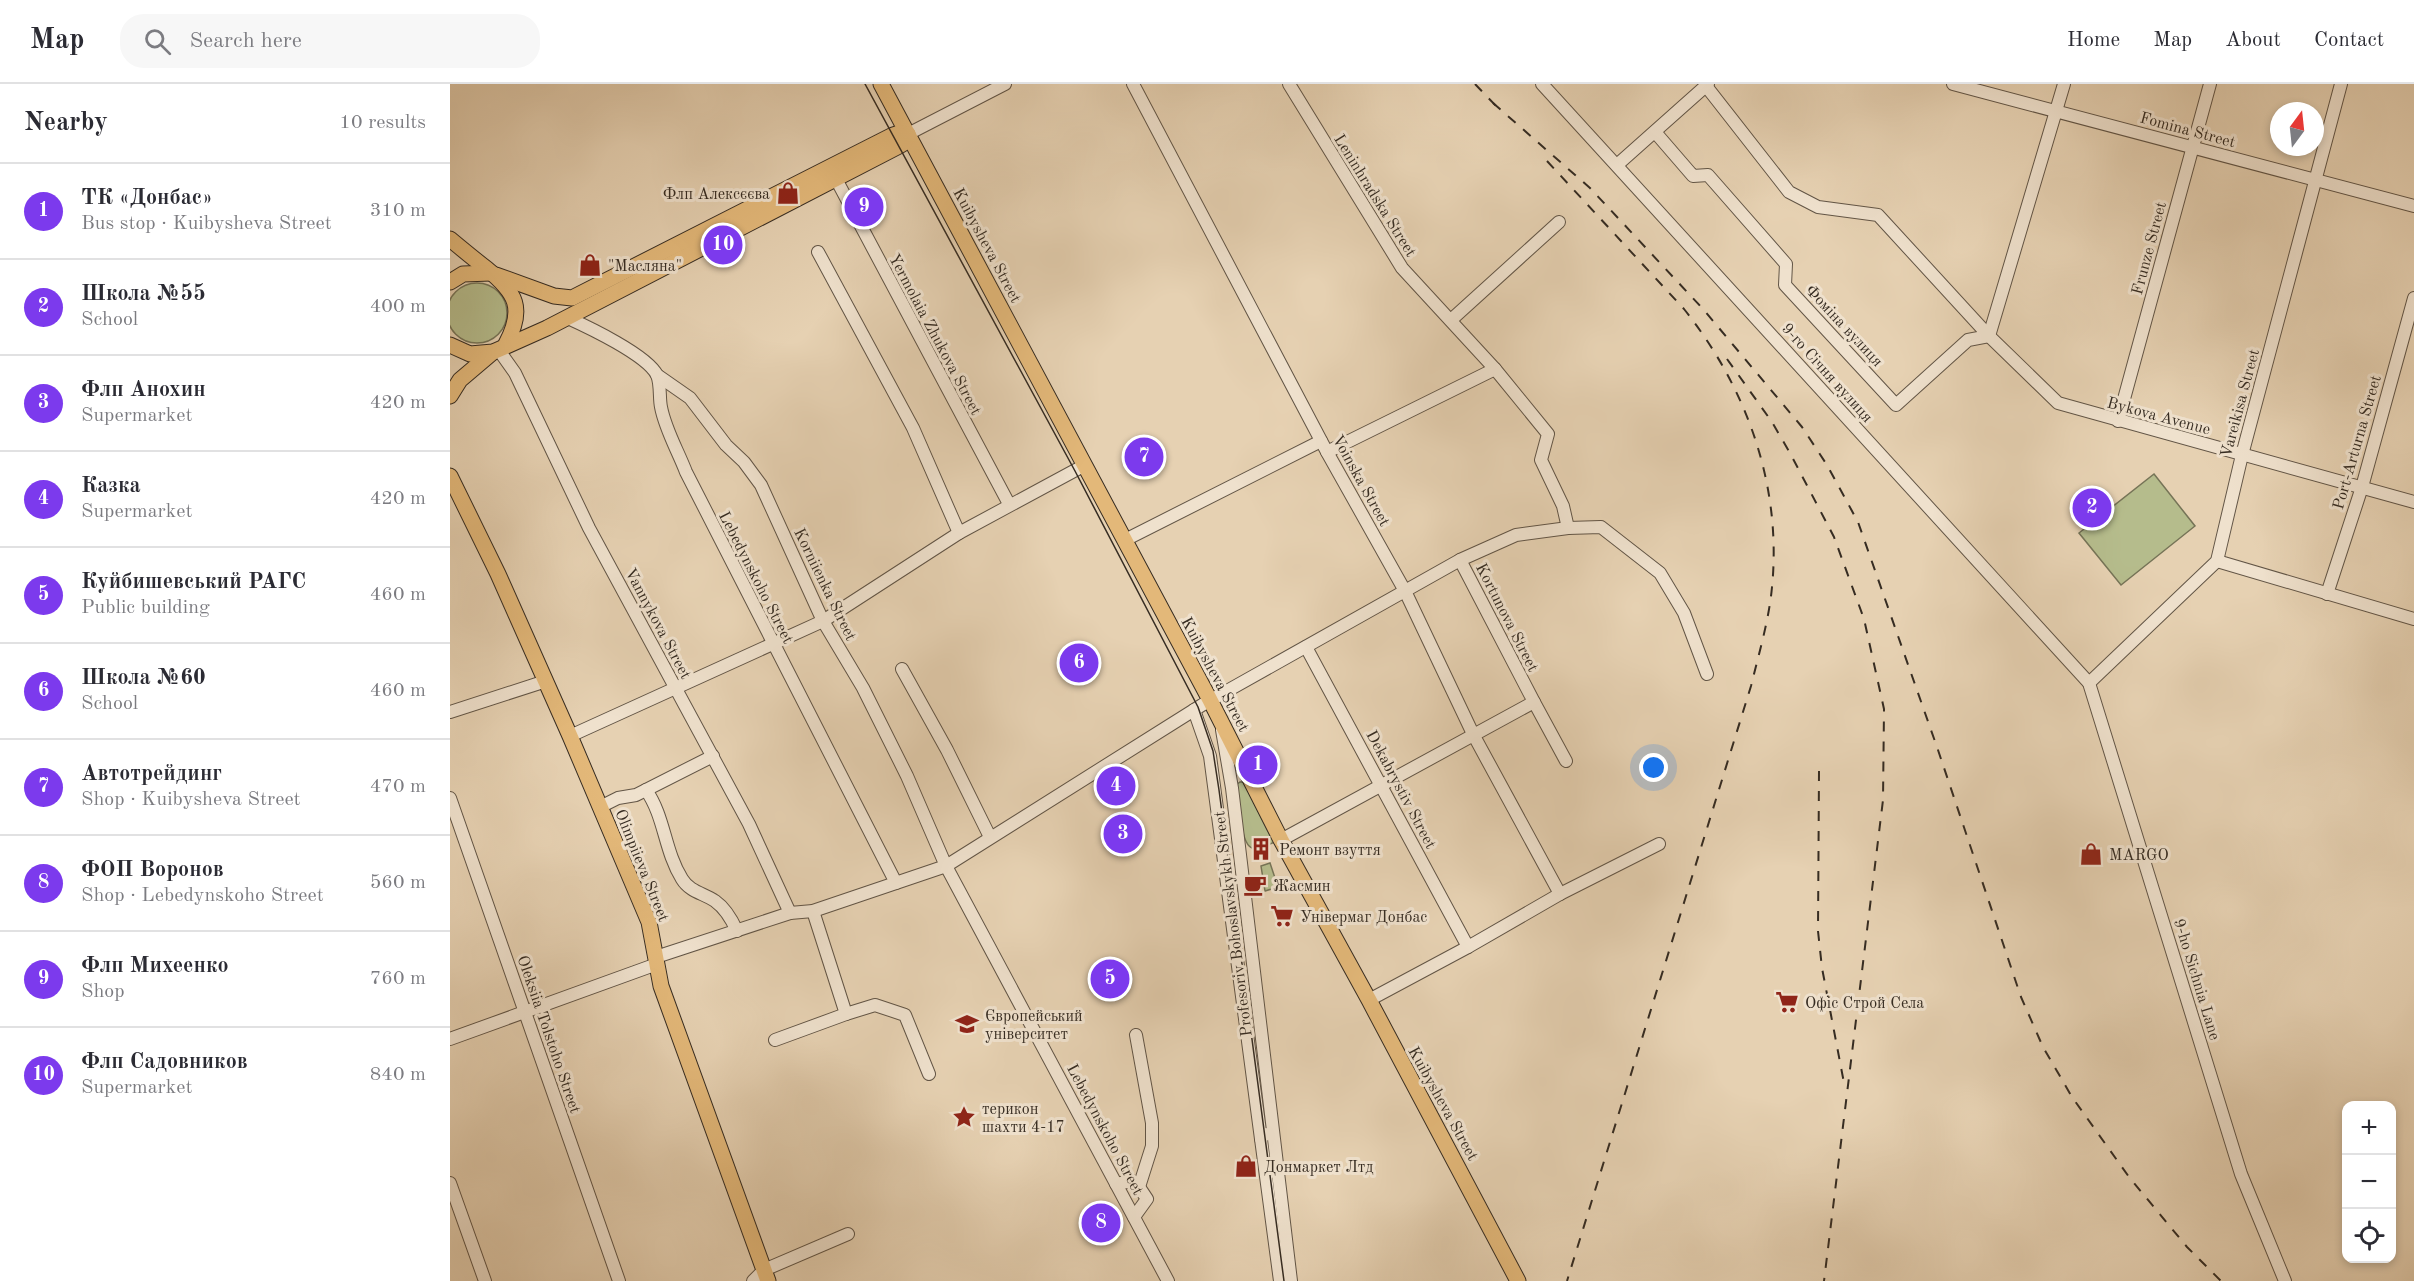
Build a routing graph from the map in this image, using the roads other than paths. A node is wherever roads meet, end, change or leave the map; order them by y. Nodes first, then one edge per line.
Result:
1 (881, 84) edge
2 (1005, 84) edge
3 (1133, 84) edge
4 (1289, 84) edge
5 (1542, 84) edge
6 (1953, 84) edge
7 (2064, 84) edge
8 (2210, 84) edge
9 (2341, 84) edge
10 (1707, 85) edge
11 (2056, 110) junction
12 (1655, 132) junction
13 (903, 133) junction
14 (2193, 147) junction
15 (1617, 165) junction
16 (836, 179) junction
17 (2316, 180) junction
18 (2414, 206) edge
19 (1559, 222) dead end
20 (450, 239) edge
21 (818, 252) dead end
22 (493, 274) junction
23 (450, 282) edge
24 (2414, 297) edge
25 (568, 318) junction
26 (1451, 320) junction
27 (1989, 336) junction
28 (450, 345) edge
29 (499, 348) junction
30 (1494, 369) junction
31 (657, 375) junction
32 (450, 396) edge
33 (2118, 421) junction
34 (1324, 447) junction
35 (2242, 454) junction
36 (1085, 465) junction
37 (450, 476) edge
38 (2362, 487) junction
39 (2414, 502) edge
40 (1009, 504) junction
41 (1568, 528) junction
42 (958, 532) junction
43 (1125, 540) junction
44 (1460, 560) junction
45 (2217, 561) junction
46 (1405, 591) junction
47 (2327, 594) junction
48 (2414, 619) edge
49 (823, 621) junction
50 (772, 644) junction
51 (1306, 647) junction
52 (902, 669) dead end
53 (1707, 674) dead end
54 (546, 681) junction
55 (2089, 683) junction
56 (675, 686) junction
57 (1210, 700) junction
58 (1534, 702) junction
59 (1194, 710) junction
60 (450, 712) edge
61 (1220, 720) junction
62 (1473, 734) junction
63 (570, 736) junction
64 (713, 756) junction
65 (1566, 760) dead end
66 (1381, 784) junction
67 (646, 790) junction
68 (450, 798) edge
69 (600, 807) junction
70 (990, 837) junction
71 (1281, 840) junction
72 (1659, 844) dead end
73 (946, 866) junction
74 (896, 883) junction
75 (1560, 894) junction
76 (813, 911) junction
77 (790, 913) junction
78 (737, 931) junction
79 (1468, 947) junction
80 (656, 960) junction
81 (1369, 1000) junction
82 (524, 1012) junction
83 (846, 1014) junction
84 (1136, 1035) dead end
85 (450, 1039) edge
86 (774, 1040) dead end
87 (929, 1074) dead end
88 (1273, 1124) junction
89 (1261, 1140) junction
90 (450, 1183) edge
91 (1116, 1184) junction
92 (1139, 1187) junction
93 (1134, 1217) junction
94 (848, 1234) dead end
95 (762, 1277) edge
96 (485, 1281) edge
97 (619, 1281) edge
98 (1168, 1281) edge
99 (1280, 1281) edge
100 (1291, 1281) edge
101 (1518, 1281) edge
102 (2285, 1281) edge

1 - 13 main road, Kuibysheva Street
2 - 13 street
3 - 34 street, Voinska Street
4 - 26 street, Leninhradska Street
5 - 15 street, 9-го Січня вулиця
6 - 11 street, Fomina Street
7 - 11 street
8 - 14 street, Frunze Street
9 - 17 street, Vareikisa Street
10 - 12 street
10 - 27 street, Bykova Avenue
11 - 14 street, Fomina Street
11 - 27 street
12 - 15 street
12 - 27 street, Фоміна вулиця
13 - 16 main road
13 - 22 main road
13 - 36 main road, Kuibysheva Street
14 - 17 street, Fomina Street
14 - 33 street, Frunze Street
15 - 55 street, 9-го Січня вулиця
16 - 25 main road
16 - 40 street, Yermolaia Zhukova Street
17 - 18 street, Fomina Street
17 - 35 street, Vareikisa Street
19 - 26 street
20 - 22 main road
21 - 42 street
22 - 23 main road
22 - 29 main road
24 - 38 street, Port-Arturna Street
25 - 29 main road
25 - 31 street
26 - 30 street, Leninhradska Street
27 - 33 street, Bykova Avenue
28 - 29 main road
29 - 32 main road
29 - 56 street, Vannykova Street
30 - 34 street
30 - 41 street, Leninhradska Street
31 - 49 street, Korniienka Street
31 - 50 street, Lebedynskoho Street
33 - 35 street, Bykova Avenue
34 - 43 street
34 - 46 street, Voinska Street
35 - 38 street, Bykova Avenue
35 - 45 street, Vareikisa Street
36 - 40 street
36 - 43 main road, Kuibysheva Street
37 - 54 main road, Olimpiieva Street
38 - 39 street, Bykova Avenue
38 - 47 street, Port-Arturna Street
40 - 42 street
41 - 44 street, Kortunova Street
41 - 53 street, Kortunova Street
42 - 49 street
43 - 57 main road, Kuibysheva Street
44 - 46 street
44 - 58 street, Kortunova Street
45 - 47 street
45 - 55 street
46 - 51 street
46 - 62 street, Voinska Street
47 - 48 street
49 - 50 street
49 - 73 street, Korniienka Street
50 - 56 street
50 - 74 street, Lebedynskoho Street
51 - 57 street
51 - 66 street, Dekabrystiv Street
52 - 70 street
54 - 60 street
54 - 63 main road, Olimpiieva Street
55 - 102 street, 9-ho Sichnia Lane
56 - 63 street
56 - 64 street, Vannykova Street
57 - 59 street
57 - 61 main road, Kuibysheva Street
58 - 62 street
58 - 65 street, Kortunova Street
59 - 70 street
59 - 89 street
61 - 71 main road, Kuibysheva Street
61 - 88 street, Profesoriv Bohoslavskykh Street
62 - 66 street
62 - 75 street, Voinska Street
63 - 69 main road, Olimpiieva Street
64 - 67 street
64 - 77 street, Vannykova Street
66 - 71 street
66 - 79 street, Dekabrystiv Street
67 - 69 street
67 - 78 street
68 - 82 street, Oleksiia Tolstoho Street
69 - 80 main road, Olimpiieva Street
70 - 73 street
71 - 81 main road, Kuibysheva Street
72 - 75 street
73 - 74 street
73 - 91 street, Lebedynskoho Street
74 - 76 street
75 - 79 street
76 - 77 street
76 - 83 street
77 - 78 street
78 - 80 street
79 - 81 street
80 - 82 street
80 - 95 main road, Olimpiieva Street
81 - 101 main road, Kuibysheva Street
82 - 85 street
82 - 97 street, Oleksiia Tolstoho Street
83 - 86 street
83 - 87 street
84 - 92 street
88 - 89 street
88 - 100 street, Profesoriv Bohoslavskykh Street
89 - 99 street
90 - 96 street
91 - 92 street
91 - 93 street, Lebedynskoho Street
92 - 93 street
93 - 98 street, Lebedynskoho Street
94 - 95 street

